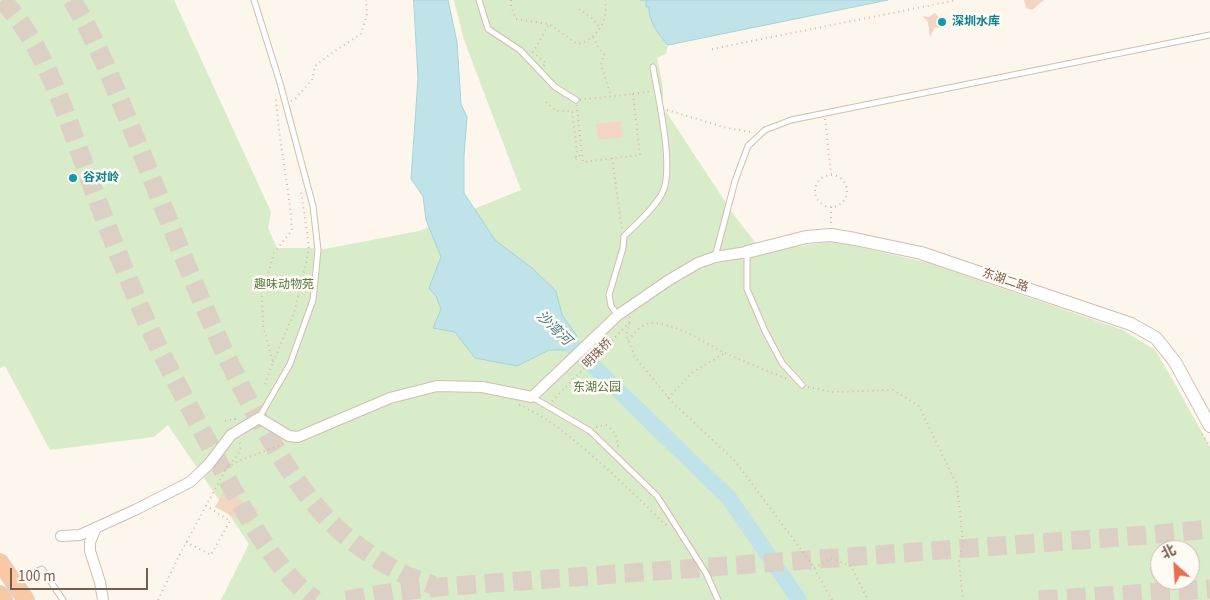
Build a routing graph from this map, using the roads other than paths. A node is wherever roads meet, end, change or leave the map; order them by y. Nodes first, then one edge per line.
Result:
1 (254, 0) edge
2 (478, 0) edge
3 (1210, 35) edge
4 (653, 67) dead end
5 (576, 100) road end
6 (747, 252) junction
7 (715, 257) junction
8 (618, 315) junction
9 (802, 385) road end
10 (532, 397) junction
11 (259, 418) junction
12 (1205, 427) edge
13 (96, 528) junction
14 (61, 536) dead end
15 (0, 549) edge
16 (8, 574) edge
17 (0, 594) edge
18 (3, 600) edge
19 (26, 600) edge
20 (63, 600) edge
21 (103, 600) edge
22 (718, 600) edge

1 - 11 lane
2 - 5 lane
3 - 7 lane
4 - 8 lane
6 - 7 street, 明珠桥
6 - 9 lane
6 - 12 street, 东湖二路
7 - 8 street, 明珠桥
8 - 10 street, 明珠桥
10 - 11 street
10 - 22 lane
11 - 13 street
13 - 14 street
13 - 21 street
15 - 16 highway
16 - 19 highway
16 - 20 lane
17 - 18 highway

